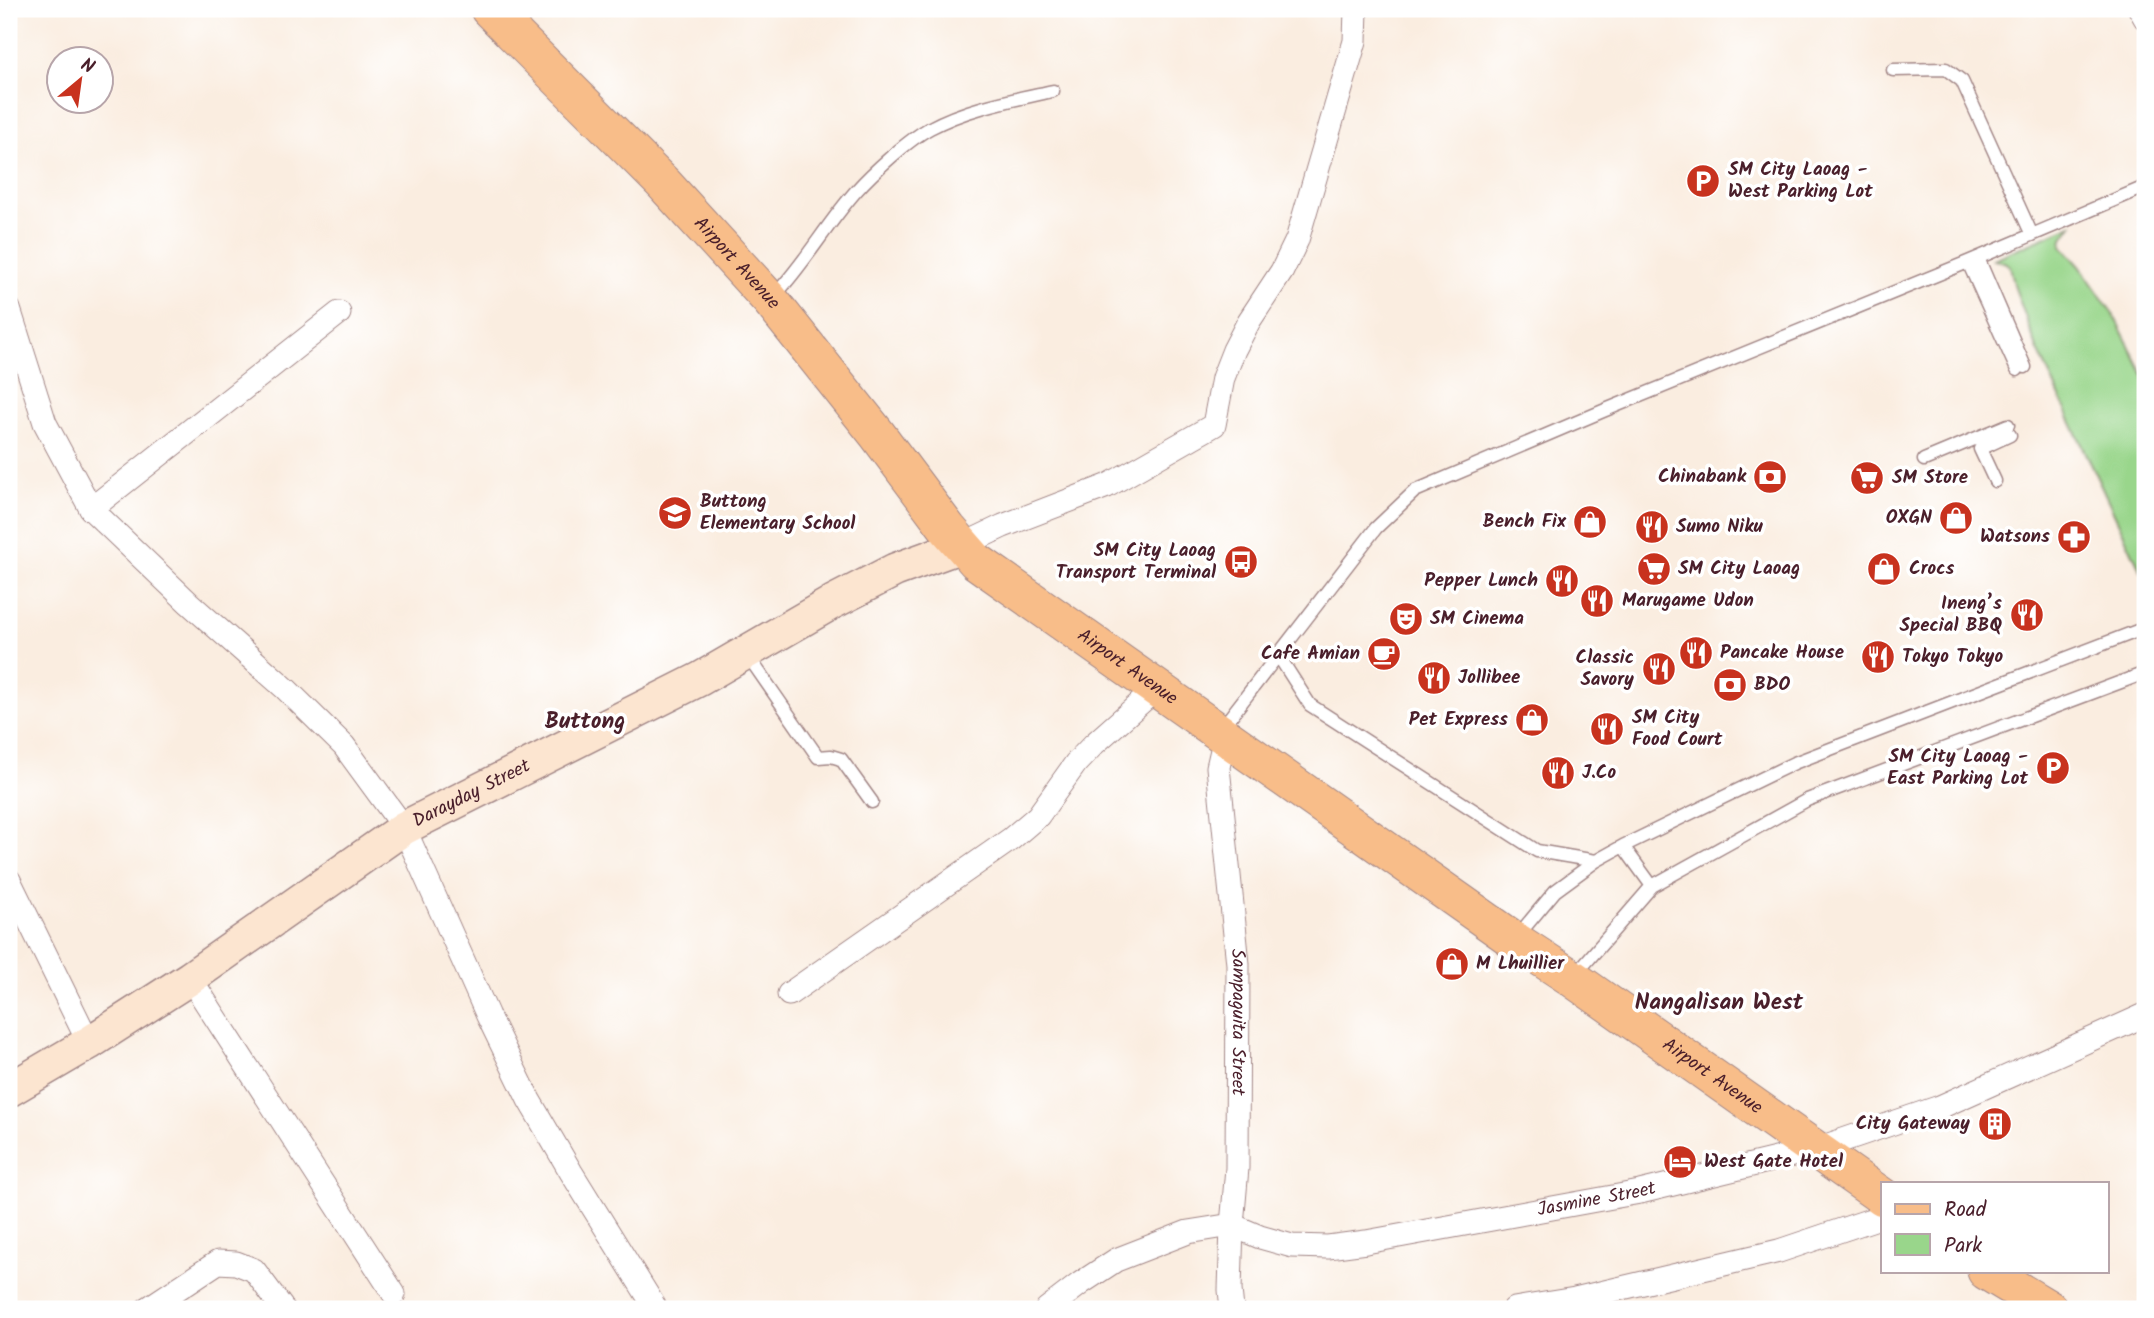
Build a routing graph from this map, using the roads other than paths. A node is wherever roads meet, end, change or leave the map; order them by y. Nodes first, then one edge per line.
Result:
1 (489, 9) edge
2 (1356, 9) edge
3 (2140, 9) edge
4 (2145, 18) edge
5 (1893, 70) dead end
6 (1053, 91) dead end
7 (2145, 187) edge
8 (2032, 235) junction
9 (1973, 260) junction
10 (770, 300) junction
11 (9, 309) edge
12 (339, 313) dead end
13 (2021, 368) dead end
14 (1924, 460) dead end
15 (1995, 481) dead end
16 (90, 509) junction
17 (961, 546) junction
18 (2145, 628) edge
19 (746, 653) junction
20 (1278, 655) junction
21 (2145, 673) edge
22 (1157, 688) junction
23 (1222, 735) junction
24 (872, 802) dead end
25 (404, 828) junction
26 (1623, 846) junction
27 (1596, 860) junction
28 (9, 880) edge
29 (1652, 886) junction
30 (1514, 940) junction
31 (190, 978) junction
32 (1572, 978) junction
33 (789, 994) dead end
34 (2145, 1016) edge
35 (89, 1043) junction
36 (9, 1090) edge
37 (1817, 1149) junction
38 (1881, 1195) edge
39 (1881, 1215) edge
40 (1232, 1225) junction
41 (1988, 1272) edge
42 (394, 1294) dead end
43 (147, 1309) edge
44 (283, 1309) edge
45 (656, 1309) edge
46 (1047, 1309) edge
47 (1232, 1309) edge
48 (1514, 1309) edge
49 (2049, 1309) edge

1 - 10 main road, Airport Avenue
2 - 17 street
3 - 4 street
5 - 8 lane
6 - 10 lane
7 - 8 lane
8 - 9 lane
9 - 13 lane
9 - 20 lane
10 - 17 main road, Airport Avenue
11 - 16 street
12 - 16 street
14 - 15 lane
16 - 25 street
17 - 19 street, Darayday Street
17 - 22 main road, Airport Avenue
18 - 26 lane
19 - 24 lane
19 - 25 street, Darayday Street
20 - 23 lane
20 - 27 lane
21 - 29 lane
22 - 23 main road, Airport Avenue
22 - 33 street
23 - 30 main road, Airport Avenue
23 - 40 street, Sampaguita Street
25 - 31 street, Darayday Street
25 - 45 street
26 - 27 lane
26 - 29 lane
27 - 30 lane
28 - 35 street
29 - 32 lane
30 - 32 main road, Airport Avenue
31 - 35 street, Darayday Street
31 - 42 street
32 - 37 main road, Airport Avenue
34 - 37 street, Jasmine Street
35 - 36 street, Darayday Street
37 - 38 main road, Airport Avenue
37 - 40 street, Jasmine Street
39 - 48 street
40 - 46 street
40 - 47 street, Sampaguita Street
41 - 49 main road
43 - 44 street

